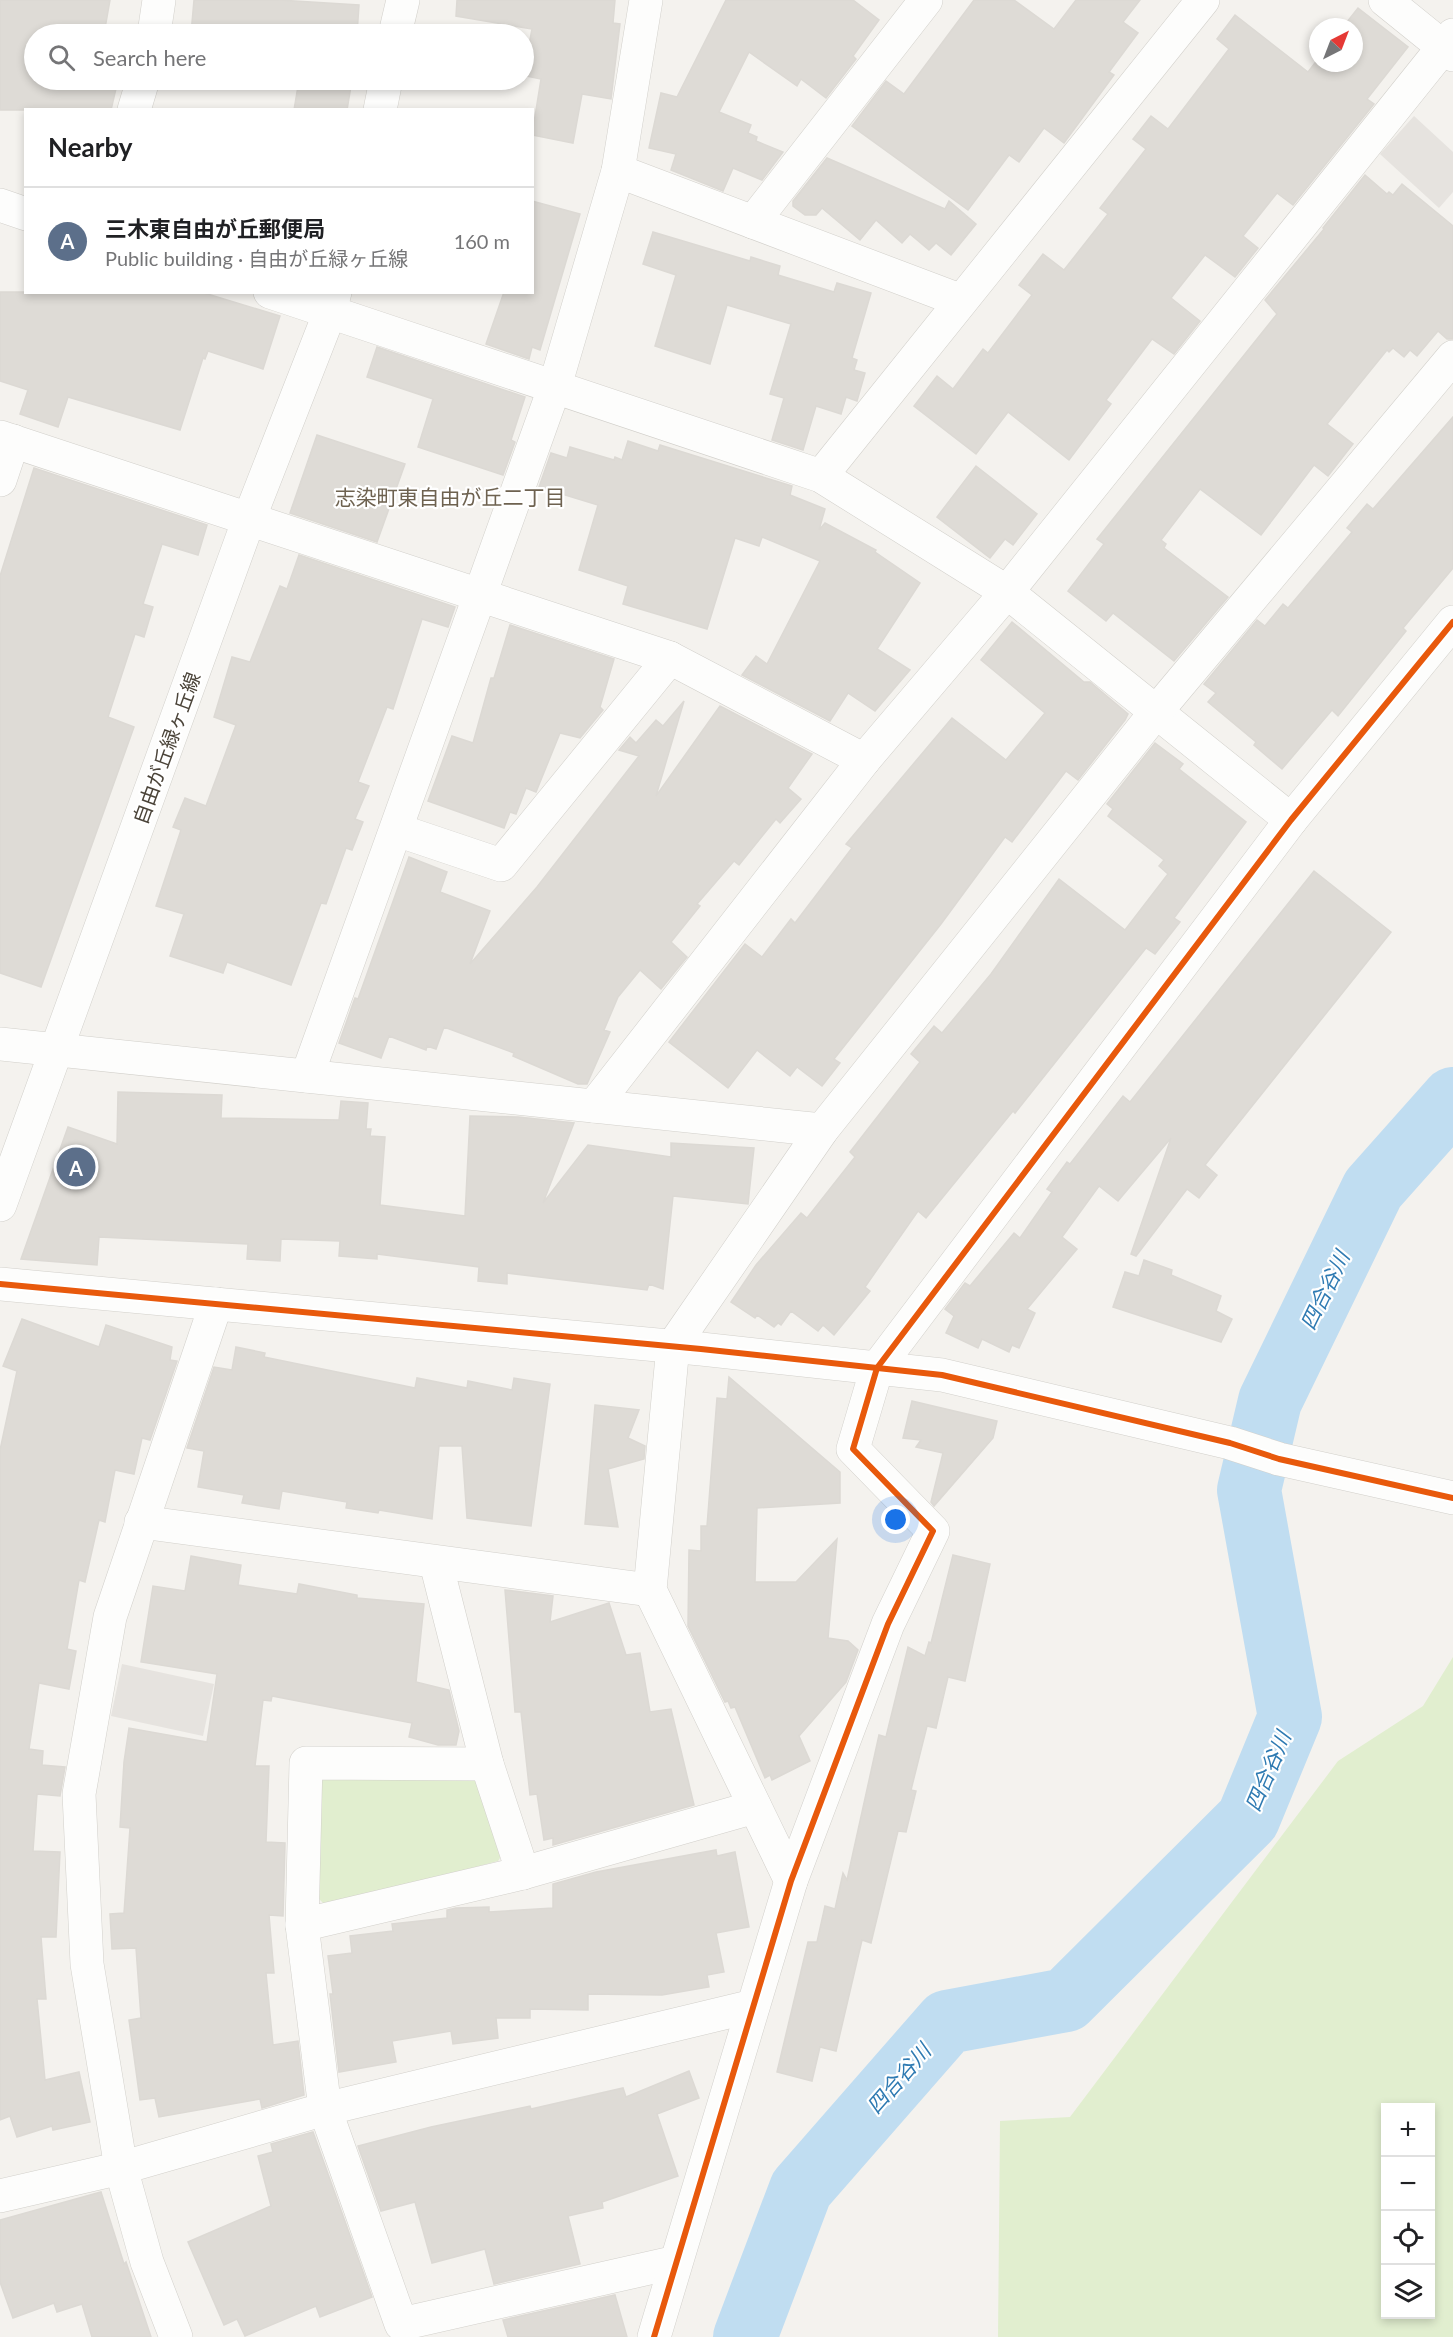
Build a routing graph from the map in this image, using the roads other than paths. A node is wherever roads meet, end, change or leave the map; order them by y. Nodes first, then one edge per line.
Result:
1 (159, 0) edge
2 (403, 0) edge
3 (646, 0) edge
4 (926, 0) edge
5 (1203, 0) edge
6 (1385, 0) edge
7 (155, 24) edge
8 (397, 24) edge
9 (1450, 45) edge
10 (140, 90) edge
11 (384, 90) edge
12 (135, 108) edge
13 (380, 108) edge
14 (618, 171) junction
15 (0, 205) edge
16 (24, 213) edge
17 (753, 222) junction
18 (283, 294) edge
19 (959, 300) junction
20 (333, 302) edge
21 (1453, 357) edge
22 (555, 386) junction
23 (7, 439) edge
24 (821, 476) junction
25 (0, 480) edge
26 (249, 519) junction
27 (1007, 591) junction
28 (481, 596) junction
29 (1453, 622) edge
30 (670, 658) junction
31 (1156, 712) junction
32 (864, 760) junction
33 (1291, 820) junction
34 (397, 830) junction
35 (0, 1044) edge
36 (56, 1051) junction
37 (307, 1076) junction
38 (594, 1106) junction
39 (822, 1130) junction
40 (0, 1205) edge
41 (0, 1284) edge
42 (216, 1304) junction
43 (673, 1346) junction
44 (877, 1368) junction
45 (1453, 1498) edge
46 (141, 1522) junction
47 (436, 1563) junction
48 (650, 1590) junction
49 (487, 1764) junction
50 (755, 1807) junction
51 (523, 1873) junction
52 (791, 1881) junction
53 (303, 1925) junction
54 (753, 2006) junction
55 (325, 2109) junction
56 (121, 2168) junction
57 (0, 2196) edge
58 (676, 2262) junction
59 (176, 2337) edge
60 (654, 2337) edge

1 - 7 street
2 - 8 street
3 - 14 street
4 - 17 street
5 - 19 street
6 - 9 street
9 - 27 street
10 - 12 street
11 - 13 street
14 - 17 street
14 - 22 street
15 - 16 street
17 - 19 street
18 - 20 street
19 - 24 street
20 - 22 street
20 - 26 street, 自由が丘緑ヶ丘線
21 - 31 street
22 - 24 street
22 - 28 street
23 - 25 street
23 - 26 street
24 - 27 street
26 - 28 street
26 - 36 street, 自由が丘緑ヶ丘線
27 - 31 street
27 - 32 street
28 - 30 street
28 - 34 street
29 - 33 street
30 - 32 street
30 - 34 street
31 - 33 street
31 - 39 street
32 - 38 street
33 - 44 street
34 - 37 street
35 - 36 street
36 - 37 street
36 - 40 street, 自由が丘緑ヶ丘線
37 - 38 street
38 - 39 street
39 - 43 street
41 - 42 street
42 - 43 street
42 - 46 street
43 - 44 street
43 - 48 street
44 - 45 street
44 - 52 street
46 - 47 street
46 - 56 street
47 - 48 street
47 - 49 street
48 - 50 street
49 - 51 street
49 - 53 street
50 - 51 street
50 - 52 street
51 - 53 street
52 - 54 street
53 - 55 street
54 - 55 street
54 - 58 street
55 - 56 street
55 - 58 street
56 - 57 street
56 - 59 street
58 - 60 street

